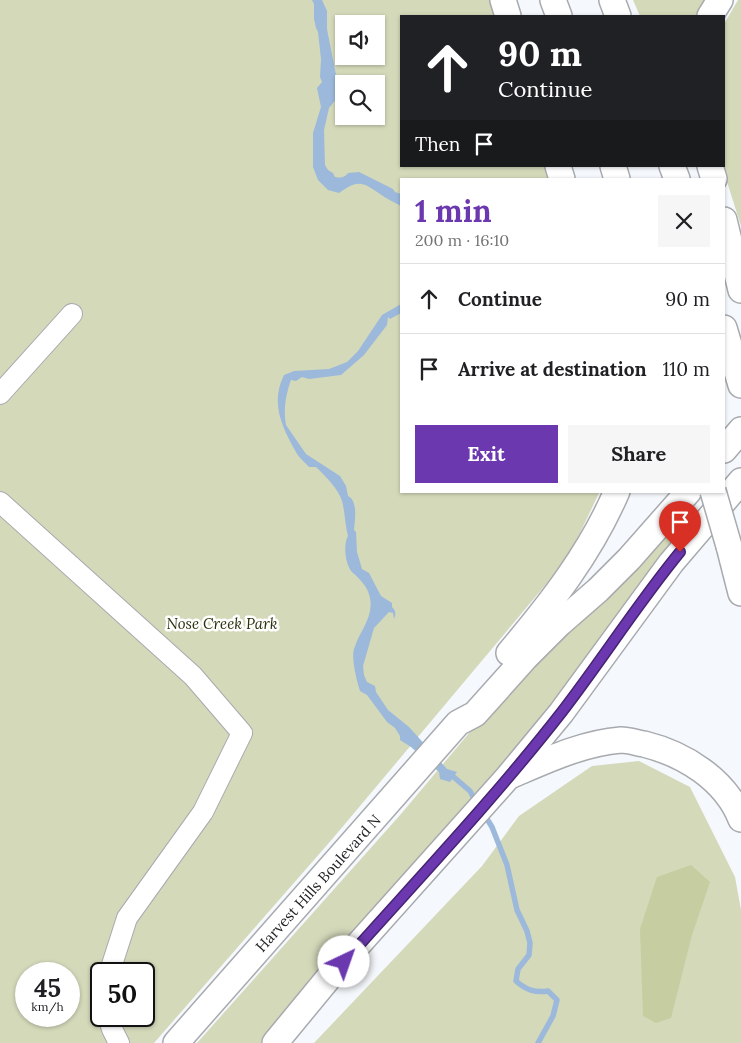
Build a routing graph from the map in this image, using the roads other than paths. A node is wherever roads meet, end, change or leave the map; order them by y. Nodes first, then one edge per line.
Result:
1 (502, 0) edge
2 (553, 0) edge
3 (612, 0) edge
4 (720, 0) edge
5 (508, 15) edge
6 (559, 15) edge
7 (618, 15) edge
8 (711, 15) edge
9 (725, 224) edge
10 (741, 290) edge
11 (72, 314) dead end
12 (725, 331) edge
13 (741, 385) edge
14 (0, 394) edge
15 (741, 430) edge
16 (725, 449) edge
17 (741, 481) edge
18 (616, 493) edge
19 (687, 493) edge
20 (714, 493) edge
21 (0, 502) edge
22 (741, 593) edge
23 (458, 723) junction
24 (508, 777) junction
25 (741, 818) edge
26 (113, 962) edge
27 (111, 1027) edge
28 (119, 1043) edge
29 (176, 1043) edge
30 (275, 1043) edge

1 - 5 main road
2 - 6 main road
3 - 7 main road
4 - 8 main road
9 - 10 main road
11 - 14 street
12 - 13 main road
15 - 16 main road
17 - 24 main road
18 - 23 main road
19 - 23 main road
20 - 22 main road, bridge
21 - 26 street
23 - 29 main road, Harvest Hills Boulevard N
24 - 25 main road
24 - 30 main road
27 - 28 street

